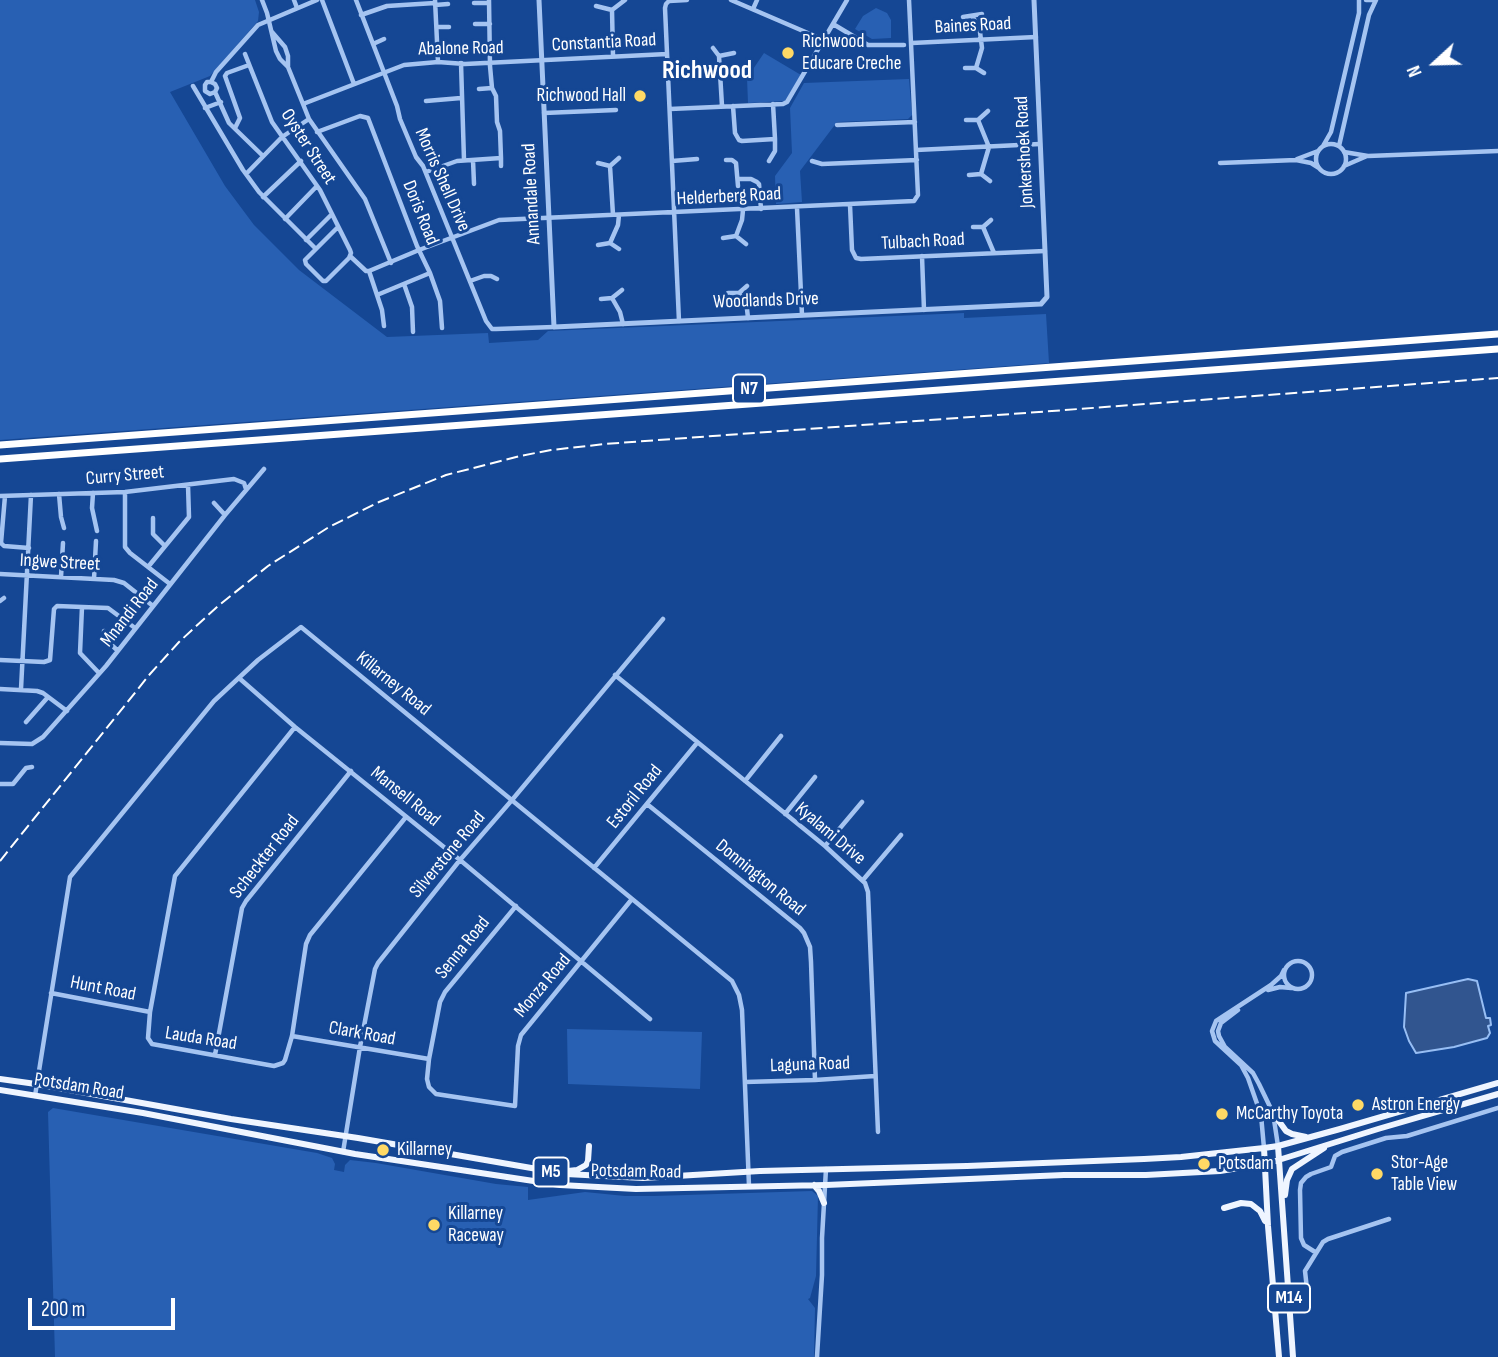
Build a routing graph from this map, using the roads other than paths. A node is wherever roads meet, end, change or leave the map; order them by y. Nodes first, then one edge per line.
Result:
1 (262, 0) edge
2 (294, 0) edge
3 (319, 0) edge
4 (356, 0) edge
5 (540, 0) edge
6 (625, 0) edge
7 (687, 0) edge
8 (731, 0) edge
9 (757, 0) edge
10 (848, 0) edge
11 (909, 0) edge
12 (1034, 0) edge
13 (1359, 0) edge
14 (1366, 0) edge
15 (1375, 0) edge
16 (489, 1) edge
17 (399, 2) edge
18 (420, 2) edge
19 (435, 3) edge
20 (474, 3) dead end
21 (448, 4) dead end
22 (596, 6) dead end
23 (297, 8) junction
24 (753, 9) junction
25 (612, 10) junction
26 (982, 14) dead end
27 (361, 15) junction
28 (973, 16) junction
29 (963, 17) dead end
30 (268, 20) junction
31 (475, 24) dead end
32 (490, 24) junction
33 (833, 24) junction
34 (437, 27) junction
35 (449, 27) dead end
36 (271, 30) junction
37 (1036, 37) junction
38 (384, 39) dead end
39 (824, 40) junction
40 (982, 40) junction
41 (912, 43) junction
42 (373, 44) junction
43 (489, 44) junction
44 (476, 45) dead end
45 (904, 45) dead end
46 (451, 47) dead end
47 (438, 48) junction
48 (713, 48) dead end
49 (734, 53) dead end
50 (245, 54) dead end
51 (667, 54) junction
52 (719, 56) junction
53 (613, 57) junction
54 (542, 60) junction
55 (438, 62) junction
56 (489, 62) junction
57 (461, 63) junction
58 (249, 65) junction
59 (288, 67) junction
60 (965, 68) dead end
61 (976, 68) junction
62 (383, 73) junction
63 (984, 74) dead end
64 (211, 82) junction
65 (354, 84) junction
66 (193, 86) dead end
67 (492, 88) junction
68 (479, 89) dead end
69 (215, 92) junction
70 (461, 98) junction
71 (425, 101) dead end
72 (221, 102) junction
73 (303, 104) junction
74 (773, 104) junction
75 (722, 106) junction
76 (733, 106) junction
77 (205, 108) junction
78 (670, 109) junction
79 (616, 110) dead end
80 (988, 111) dead end
81 (544, 113) junction
82 (309, 118) junction
83 (966, 120) dead end
84 (978, 120) junction
85 (915, 122) junction
86 (837, 125) dead end
87 (234, 128) junction
88 (317, 132) junction
89 (282, 137) junction
90 (775, 139) junction
91 (1040, 144) junction
92 (1339, 146) junction
93 (989, 147) junction
94 (1320, 148) junction
95 (916, 150) junction
96 (1498, 151) edge
97 (1344, 152) junction
98 (263, 156) junction
99 (1368, 156) junction
100 (501, 158) junction
101 (619, 158) dead end
102 (697, 159) dead end
103 (464, 160) junction
104 (473, 160) junction
105 (672, 160) junction
106 (726, 160) dead end
107 (917, 160) junction
108 (1296, 160) junction
109 (301, 161) junction
110 (769, 161) dead end
111 (812, 161) dead end
112 (598, 163) dead end
113 (1220, 163) dead end
114 (501, 166) dead end
115 (610, 166) junction
116 (1344, 166) junction
117 (1319, 168) junction
118 (426, 172) junction
119 (246, 174) junction
120 (981, 174) junction
121 (969, 175) dead end
122 (990, 181) dead end
123 (474, 184) dead end
124 (317, 186) junction
125 (263, 197) junction
126 (850, 205) junction
127 (797, 208) junction
128 (761, 209) junction
129 (743, 210) junction
130 (674, 213) junction
131 (332, 214) junction
132 (616, 215) junction
133 (285, 219) junction
134 (549, 219) junction
135 (991, 220) dead end
136 (338, 227) junction
137 (973, 227) dead end
138 (983, 227) junction
139 (736, 236) junction
140 (452, 238) junction
141 (723, 238) dead end
142 (306, 240) junction
143 (610, 243) junction
144 (598, 244) dead end
145 (746, 244) dead end
146 (619, 249) dead end
147 (316, 250) junction
148 (419, 250) junction
149 (1045, 251) junction
150 (994, 253) junction
151 (351, 255) junction
152 (922, 256) junction
153 (391, 263) junction
154 (369, 271) junction
155 (430, 273) junction
156 (497, 279) dead end
157 (470, 281) junction
158 (404, 284) junction
159 (747, 286) dead end
160 (622, 290) dead end
161 (728, 293) dead end
162 (739, 293) junction
163 (377, 295) junction
164 (612, 298) junction
165 (601, 299) dead end
166 (1045, 302) joint
167 (924, 310) junction
168 (802, 315) junction
169 (748, 317) junction
170 (678, 321) junction
171 (623, 324) junction
172 (384, 326) dead end
173 (489, 326) joint
174 (554, 327) junction
175 (442, 328) dead end
176 (413, 332) dead end
177 (1498, 334) edge
178 (1498, 349) edge
179 (0, 445) edge
180 (0, 459) edge
181 (264, 469) dead end
182 (188, 484) junction
183 (246, 490) junction
184 (125, 492) junction
185 (93, 493) junction
186 (31, 495) junction
187 (59, 495) junction
188 (2, 496) edge
189 (214, 503) dead end
190 (225, 515) junction
191 (153, 518) dead end
192 (64, 528) dead end
193 (97, 531) dead end
194 (96, 541) dead end
195 (64, 543) dead end
196 (165, 546) junction
197 (29, 548) junction
198 (148, 567) junction
199 (0, 574) edge
200 (27, 575) junction
201 (61, 578) junction
202 (94, 579) junction
203 (170, 584) junction
204 (153, 606) junction
205 (82, 607) junction
206 (663, 619) dead end
207 (135, 628) junction
208 (104, 631) dead end
209 (117, 650) junction
210 (0, 660) edge
211 (23, 661) junction
212 (99, 673) junction
213 (615, 675) junction
214 (239, 678) junction
215 (0, 689) edge
216 (21, 689) junction
217 (48, 697) junction
218 (66, 711) junction
219 (26, 722) dead end
220 (295, 727) junction
221 (781, 736) dead end
222 (0, 743) edge
223 (697, 743) junction
224 (32, 767) dead end
225 (351, 771) junction
226 (815, 777) dead end
227 (745, 782) junction
228 (0, 784) edge
229 (512, 800) junction
230 (862, 802) dead end
231 (648, 804) junction
232 (785, 814) junction
233 (406, 817) junction
234 (901, 835) dead end
235 (825, 846) junction
236 (460, 860) junction
237 (594, 868) junction
238 (863, 880) junction
239 (632, 900) junction
240 (516, 906) junction
241 (582, 961) junction
242 (1284, 970) junction
243 (1292, 988) junction
244 (51, 993) junction
245 (150, 1012) junction
246 (650, 1019) dead end
247 (1212, 1033) junction
248 (1218, 1033) junction
249 (292, 1036) junction
250 (360, 1047) junction
251 (215, 1055) junction
252 (429, 1059) junction
253 (875, 1076) junction
254 (0, 1079) edge
255 (815, 1080) junction
256 (745, 1082) junction
257 (1498, 1083) edge
258 (36, 1084) junction
259 (0, 1090) edge
260 (1498, 1094) edge
261 (35, 1097) junction
262 (515, 1106) joint
263 (1498, 1108) edge
264 (1273, 1113) junction
265 (878, 1132) dead end
266 (346, 1136) junction
267 (1309, 1138) junction
268 (1327, 1145) junction
269 (589, 1146) dead end
270 (1278, 1146) junction
271 (1264, 1148) junction
272 (343, 1152) junction
273 (1147, 1158) junction
274 (1279, 1161) junction
275 (1264, 1165) junction
276 (826, 1169) junction
277 (548, 1171) junction
278 (749, 1171) junction
279 (1149, 1175) junction
280 (814, 1185) junction
281 (826, 1185) junction
282 (749, 1187) junction
283 (824, 1203) junction
284 (1224, 1208) dead end
285 (1283, 1211) junction
286 (1388, 1219) dead end
287 (1268, 1226) junction
288 (1315, 1252) junction
289 (1290, 1310) junction
290 (817, 1357) edge
291 (1279, 1357) edge
292 (1293, 1357) edge

1 - 30 street
2 - 23 street
3 - 23 street
3 - 65 street
4 - 27 street, Morris Shell Drive
5 - 54 street, Annandale Road
6 - 25 street
7 - 51 street
8 - 24 street
9 - 24 street
10 - 33 street
11 - 41 street
12 - 37 street, Jonkershoek Road
13 - 94 street
14 - 15 street
15 - 92 street
16 - 20 street
16 - 32 street
17 - 18 street
17 - 27 street
18 - 19 street
19 - 21 street
19 - 34 street
22 - 25 street
23 - 30 street
24 - 39 street
25 - 53 street
26 - 28 street
27 - 42 street, Morris Shell Drive
28 - 29 street
28 - 40 street
30 - 36 street
30 - 64 street
31 - 32 street
32 - 43 street
33 - 39 street
33 - 45 street
34 - 35 street
34 - 47 street
36 - 59 street
36 - 59 street
37 - 40 street, Baines Road
37 - 91 street, Jonkershoek Road
38 - 42 street
39 - 74 street
40 - 41 street, Baines Road
40 - 61 street
41 - 85 street
42 - 62 street, Morris Shell Drive
43 - 44 street
43 - 56 street
46 - 47 street
47 - 55 street
48 - 52 street
49 - 52 street
50 - 58 street, Oyster Street
51 - 53 street, Constantia Road
51 - 78 street
52 - 75 street
53 - 54 street, Constantia Road
54 - 56 street, Abalone Road
54 - 81 street, Annandale Road
55 - 57 street, Abalone Road
55 - 62 street, Abalone Road
56 - 57 street, Abalone Road
56 - 67 street
57 - 70 street
58 - 87 street
58 - 89 street, Oyster Street
59 - 73 street
60 - 61 street
61 - 63 street
62 - 65 street, Abalone Road
62 - 118 street, Morris Shell Drive
64 - 69 street
64 - 69 street
65 - 73 street, Abalone Road
66 - 77 street
67 - 68 street
67 - 100 street
69 - 72 street
70 - 71 street
70 - 103 street
72 - 77 street
72 - 87 street
73 - 82 street
74 - 76 street
74 - 90 street
75 - 76 street
75 - 78 street
76 - 90 street
77 - 119 street
78 - 105 street
79 - 81 street
80 - 84 street
81 - 134 street, Annandale Road
82 - 88 street
82 - 89 street
83 - 84 street
84 - 93 street
85 - 86 street
85 - 95 street
87 - 98 street
88 - 148 street, Doris Road
88 - 153 street
89 - 98 street
89 - 109 street, Oyster Street
90 - 110 street
91 - 93 street
91 - 149 street, Jonkershoek Road
92 - 94 street
92 - 97 street
93 - 95 street
93 - 120 street
94 - 108 street
94 - 117 street
95 - 107 street
96 - 99 street
97 - 99 street
97 - 116 street
98 - 119 street
99 - 116 street
100 - 104 street
100 - 114 street
101 - 115 street
102 - 105 street
103 - 104 street
103 - 118 street
104 - 123 street
105 - 130 street
106 - 128 street
107 - 111 street
107 - 126 street, Helderberg Road
108 - 113 street
108 - 117 street
109 - 124 street, Oyster Street
109 - 125 street
112 - 115 street
115 - 132 street
116 - 117 street
118 - 140 street, Morris Shell Drive
119 - 125 street
120 - 121 street
120 - 122 street
124 - 131 street, Oyster Street
124 - 133 street
125 - 133 street
126 - 127 street, Helderberg Road
126 - 152 street, Tulbach Road
127 - 128 street, Helderberg Road
127 - 168 street
128 - 129 street, Helderberg Road
129 - 130 street, Helderberg Road
129 - 139 street
130 - 132 street, Helderberg Road
130 - 170 street
131 - 136 street, Oyster Street
131 - 142 street
132 - 134 street, Helderberg Road
132 - 143 street
133 - 142 street
134 - 140 street
134 - 174 street, Annandale Road
135 - 138 street
136 - 147 street
136 - 151 street, Oyster Street
137 - 138 street
138 - 150 street
139 - 141 street
139 - 145 street
140 - 148 street
140 - 157 street, Morris Shell Drive
142 - 147 street
143 - 144 street
143 - 146 street
147 - 151 street
148 - 153 street
148 - 155 street, Doris Road
149 - 150 street, Tulbach Road
149 - 166 street, Jonkershoek Road
150 - 152 street, Tulbach Road
151 - 154 street, Oyster Street
152 - 167 street
153 - 154 street
154 - 163 street
155 - 158 street
155 - 175 street, Doris Road
156 - 157 street
157 - 173 street, Morris Shell Drive
158 - 163 street
158 - 176 street
159 - 162 street
160 - 164 street
161 - 162 street
162 - 169 street
163 - 172 street
164 - 165 street
164 - 171 street
166 - 167 street, Woodlands Drive
167 - 168 street, Woodlands Drive
168 - 169 street, Woodlands Drive
169 - 170 street, Woodlands Drive
170 - 171 street, Woodlands Drive
171 - 174 street, Woodlands Drive
173 - 174 street, Woodlands Drive
177 - 179 highway, N7
178 - 180 highway, N7
181 - 183 street, Mnandi Road
182 - 183 street, Curry Street
182 - 184 street, Curry Street
182 - 196 street
183 - 190 street, Mnandi Road
184 - 185 street, Curry Street
184 - 198 street
185 - 187 street, Curry Street
185 - 193 street
186 - 187 street, Curry Street
186 - 188 street, Curry Street
186 - 197 street
187 - 192 street
188 - 197 street
189 - 190 street
190 - 203 street, Mnandi Road
191 - 196 street
194 - 202 street
195 - 201 street
196 - 198 street
197 - 200 street
198 - 203 street
199 - 200 street, Ingwe Street
200 - 201 street, Ingwe Street
200 - 211 street
201 - 202 street, Ingwe Street
202 - 204 street, Ingwe Street
203 - 204 street, Mnandi Road
204 - 207 street, Mnandi Road
205 - 207 street
205 - 211 street
205 - 212 street
206 - 213 street, Silverstone Road
207 - 209 street, Mnandi Road
208 - 209 street
209 - 212 street, Mnandi Road
210 - 211 street
211 - 216 street
212 - 218 street, Mnandi Road
213 - 223 street, Kyalami Drive
213 - 229 street, Silverstone Road
214 - 220 street, Mansell Road
214 - 229 street, Killarney Road
214 - 244 street, Killarney Road
215 - 216 street
216 - 217 street
217 - 218 street
217 - 219 street
218 - 222 street, Mnandi Road
220 - 225 street, Mansell Road
220 - 245 street, Lauda Road
221 - 227 street
223 - 227 street, Kyalami Drive
223 - 231 street, Estoril Road
224 - 228 street
225 - 233 street, Mansell Road
225 - 251 street, Scheckter Road
226 - 232 street
227 - 232 street, Kyalami Drive
229 - 236 street, Silverstone Road
229 - 237 street, Killarney Road
230 - 235 street
231 - 237 street, Estoril Road
231 - 255 street, Donnington Road
232 - 235 street, Kyalami Drive
233 - 236 street, Mansell Road
233 - 249 street, Lauda Road
234 - 238 street
235 - 238 street, Kyalami Drive
236 - 240 street, Mansell Road
236 - 250 street, Silverstone Road
237 - 239 street, Killarney Road
238 - 253 street, Kyalami Drive
239 - 241 street, Monza Road
239 - 256 street, Killarney Road
240 - 241 street, Mansell Road
240 - 252 street, Senna Road
241 - 246 street, Mansell Road
241 - 262 street, Monza Road
242 - 243 street
242 - 243 street
242 - 247 street
243 - 248 street
244 - 245 street, Hunt Road
244 - 258 street, Killarney Road
245 - 251 street, Lauda Road
247 - 248 street
247 - 271 street
248 - 264 street
249 - 250 street, Clark Road
249 - 251 street, Lauda Road
250 - 252 street, Clark Road
250 - 266 street, Silverstone Road
252 - 262 street, Senna Road
253 - 255 street, Laguna Road
253 - 265 street, Kyalami Drive
254 - 258 main road, Potsdam Road / M5
255 - 256 street, Laguna Road
256 - 278 street, Killarney Road
257 - 267 main road, M5
258 - 261 street, Killarney Road
258 - 266 main road, Potsdam Road / M5
259 - 261 main road, Potsdam Road / M5
260 - 268 main road, M5
261 - 272 main road, Potsdam Road / M5
263 - 288 street
264 - 267 main road
264 - 270 street
266 - 272 street, Silverstone Road
266 - 277 main road, Potsdam Road / M5
267 - 270 main road, M5
268 - 274 main road, M5
268 - 285 main road
269 - 277 main road
270 - 271 main road, Potsdam Road / M5
270 - 274 main road, M14
271 - 273 main road, Potsdam Road / M5
271 - 275 main road, M14
272 - 282 main road, Potsdam Road / M5
273 - 276 main road, Potsdam Road / M5
273 - 279 main road
274 - 275 main road, Potsdam Road / M5
274 - 285 main road, M14
275 - 279 main road, Potsdam Road / M5
275 - 287 main road, M14
276 - 278 main road, Potsdam Road / M5
276 - 281 street
277 - 278 main road, Potsdam Road / M5
278 - 282 street, Killarney Road
279 - 281 main road, Potsdam Road / M5
280 - 281 main road, Potsdam Road / M5
280 - 282 main road, Potsdam Road / M5
280 - 283 main road
281 - 283 street
283 - 290 street
284 - 287 main road
285 - 289 main road, M14
286 - 288 street
287 - 291 main road, M14
288 - 289 street
289 - 292 main road, M14

